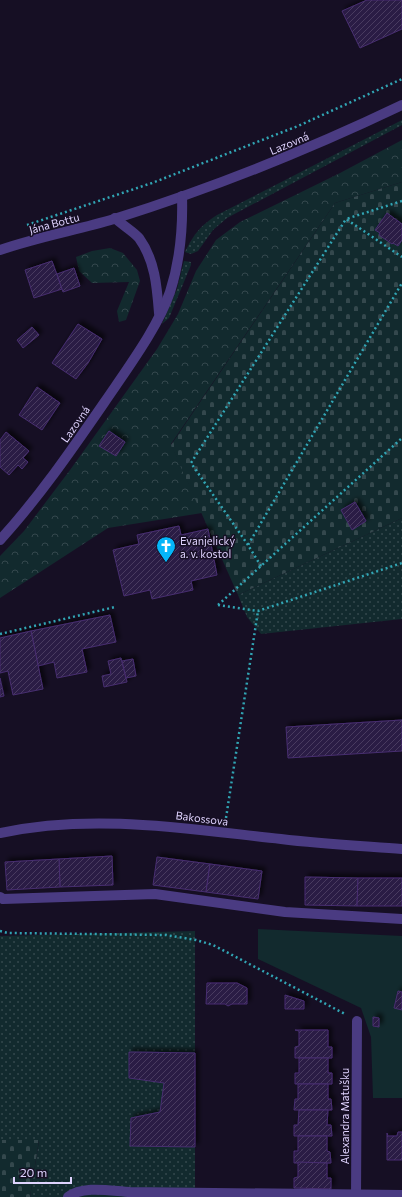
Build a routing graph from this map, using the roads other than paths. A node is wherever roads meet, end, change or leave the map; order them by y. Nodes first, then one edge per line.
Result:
1 (402, 105) edge
2 (182, 196) junction
3 (115, 218) junction
4 (0, 250) edge
5 (159, 315) junction
6 (0, 540) edge
7 (0, 833) edge
8 (402, 849) edge
9 (0, 897) edge
10 (402, 919) edge
11 (357, 1021) road end
12 (402, 1195) edge
13 (356, 1196) junction
14 (372, 1196) edge
15 (68, 1197) edge

1 - 2 street, Lazovná
2 - 3 street, Lazovná
2 - 5 street, Lazovná
3 - 4 street, Jána Bottu
3 - 5 street
5 - 6 street, Lazovná
7 - 8 street, Bakossova
9 - 10 street
11 - 13 street, Alexandra Matušku
12 - 14 street
13 - 14 street
13 - 15 street

